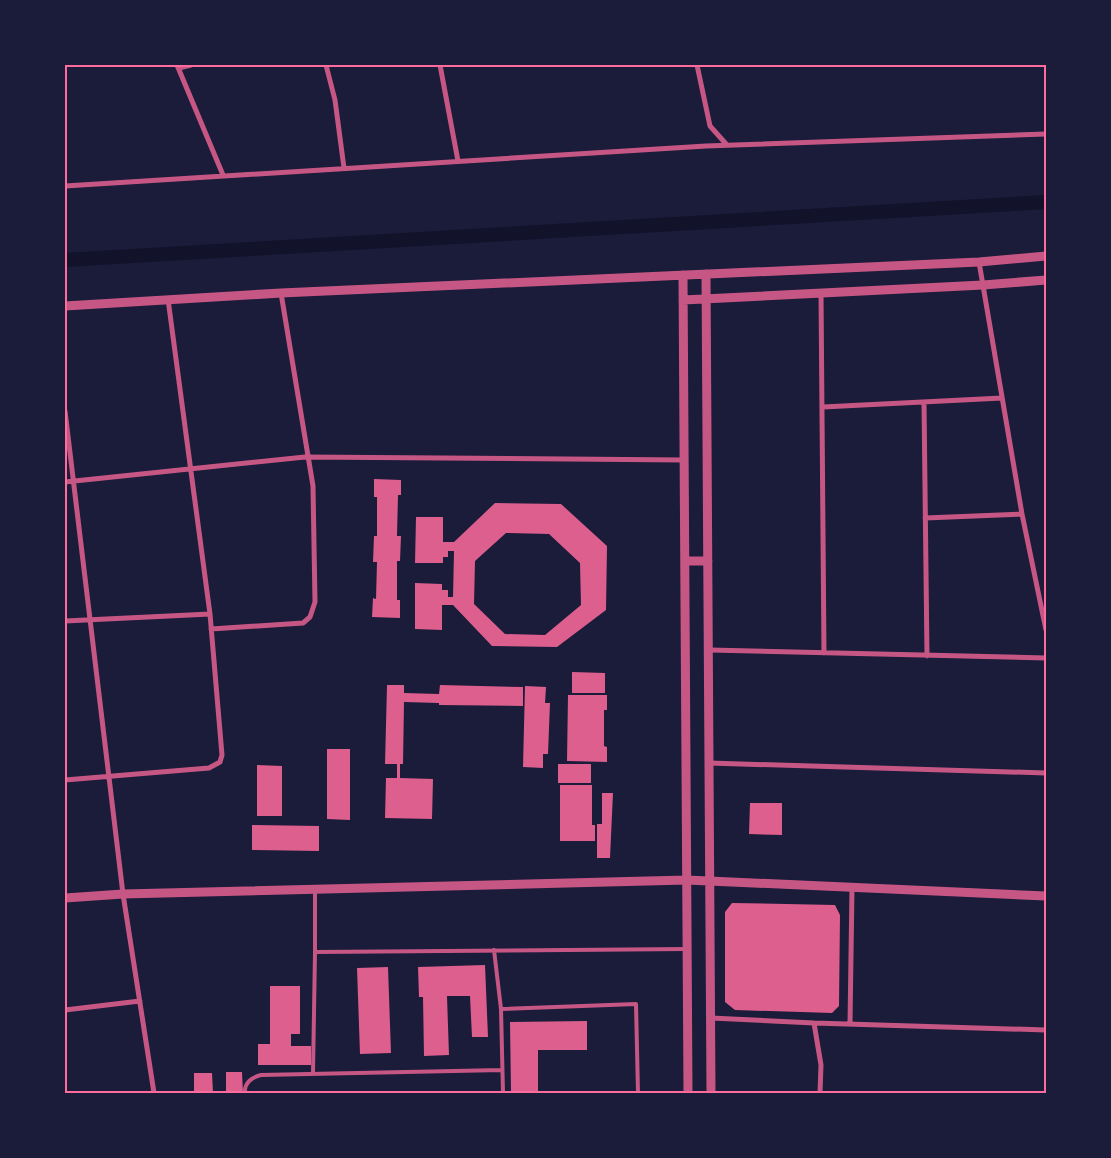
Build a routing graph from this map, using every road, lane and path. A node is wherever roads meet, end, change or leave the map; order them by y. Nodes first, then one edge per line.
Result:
1 (191, 65) edge
2 (326, 65) edge
3 (440, 65) edge
4 (697, 65) edge
5 (178, 67) edge
6 (1046, 134) edge
7 (726, 145) junction
8 (458, 161) junction
9 (344, 168) junction
10 (223, 175) junction
11 (65, 186) edge
12 (1046, 256) edge
13 (979, 262) junction
14 (706, 274) junction
15 (683, 275) junction
16 (1046, 280) edge
17 (983, 285) junction
18 (281, 293) junction
19 (821, 293) junction
20 (168, 299) junction
21 (706, 299) junction
22 (683, 300) junction
23 (65, 306) edge
24 (1002, 398) junction
25 (924, 402) junction
26 (823, 407) junction
27 (65, 411) edge
28 (308, 457) junction
29 (684, 460) junction
30 (190, 469) junction
31 (74, 481) junction
32 (65, 482) edge
33 (1022, 514) junction
34 (925, 518) junction
35 (685, 561) junction
36 (708, 561) junction
37 (1039, 599) junction
38 (1046, 599) edge
39 (210, 614) junction
40 (90, 620) junction
41 (65, 621) edge
42 (211, 629) junction
43 (1046, 630) edge
44 (708, 650) junction
45 (824, 653) junction
46 (927, 656) junction
47 (1046, 658) edge
48 (709, 763) junction
49 (1046, 774) edge
50 (109, 777) junction
51 (65, 780) edge
52 (687, 880) junction
53 (709, 882) junction
54 (852, 888) junction
55 (315, 890) junction
56 (123, 894) junction
57 (1046, 896) edge
58 (65, 898) edge
59 (687, 949) junction
60 (494, 950) junction
61 (316, 952) junction
62 (140, 1001) junction
63 (501, 1009) junction
64 (65, 1010) edge
65 (710, 1018) junction
66 (814, 1023) junction
67 (850, 1024) junction
68 (1046, 1030) edge
69 (502, 1070) junction
70 (313, 1073) junction
71 (154, 1093) edge
72 (245, 1093) edge
73 (502, 1093) edge
74 (638, 1093) edge
75 (688, 1093) edge
76 (711, 1093) edge
77 (820, 1093) edge

1 - 5 street
2 - 9 street
3 - 8 street
4 - 7 street
5 - 10 street
6 - 7 street
7 - 8 street
8 - 9 street
9 - 10 street
10 - 11 street
12 - 13 street
13 - 14 street
13 - 17 street
14 - 15 street
14 - 21 street
15 - 18 street
15 - 22 street
16 - 17 street
17 - 19 street
17 - 24 street
18 - 20 street
18 - 28 street
19 - 21 street
19 - 26 street
20 - 23 street
20 - 30 street
21 - 22 street
21 - 36 street
22 - 29 street
24 - 25 street
24 - 33 street
25 - 26 street
25 - 34 street
26 - 45 street
27 - 31 street
28 - 29 street
28 - 30 street
28 - 42 street
29 - 35 street
30 - 31 street
30 - 39 street
31 - 32 street
31 - 40 street
33 - 34 street
33 - 37 street
34 - 46 street
35 - 36 street
35 - 52 street
36 - 44 street
37 - 38 street
37 - 43 street
39 - 40 street
39 - 42 street
40 - 41 street
40 - 50 street
42 - 50 street
44 - 45 street
44 - 48 street
45 - 46 street
46 - 47 street
48 - 49 street
48 - 53 street
50 - 51 street
50 - 56 street
52 - 53 street
52 - 55 street
52 - 59 street
53 - 54 street
53 - 65 street
54 - 57 street
54 - 67 street
55 - 56 street
55 - 61 lane
56 - 58 street
56 - 62 street
59 - 60 lane
59 - 75 street
60 - 61 lane
60 - 63 lane
61 - 70 lane
62 - 64 street
62 - 71 street
63 - 69 lane
63 - 74 lane
65 - 66 street
65 - 76 street
66 - 67 street
66 - 77 street
67 - 68 street
69 - 70 lane
69 - 73 lane
70 - 72 lane

